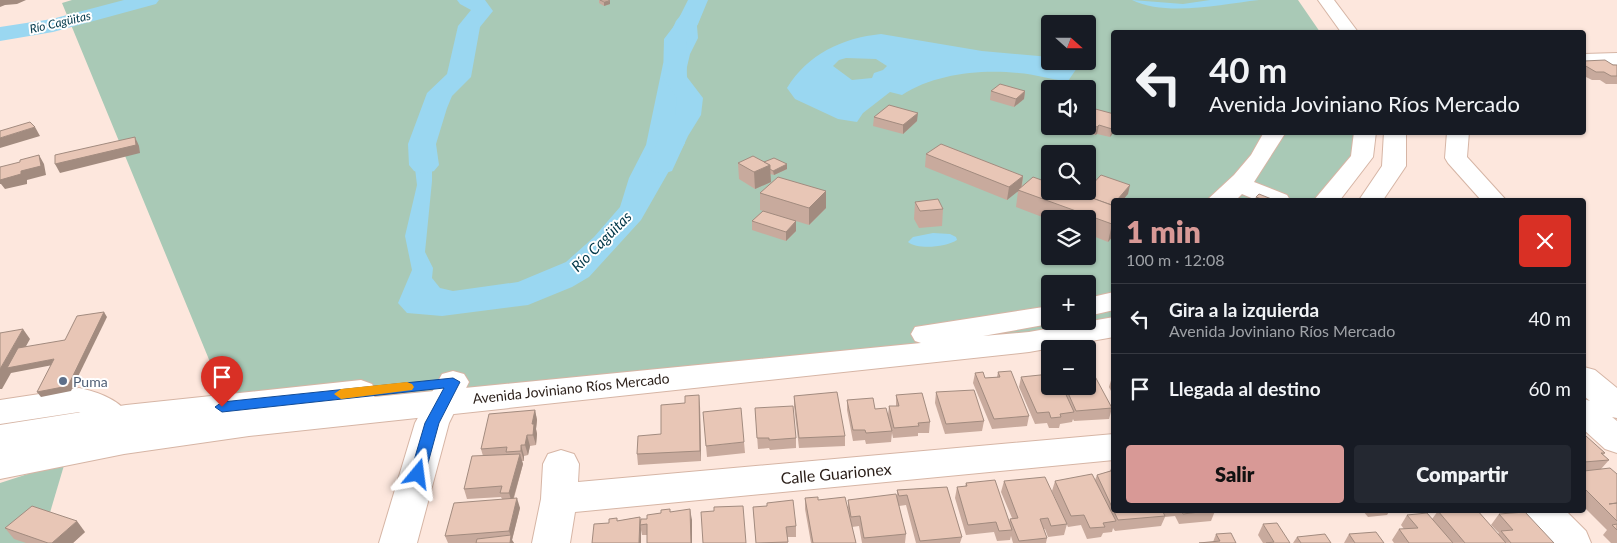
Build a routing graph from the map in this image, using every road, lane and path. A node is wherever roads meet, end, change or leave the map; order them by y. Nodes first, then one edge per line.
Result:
1 (1326, 0) edge
2 (1349, 30) edge
3 (1617, 59) edge
4 (1586, 60) edge
5 (1274, 135) edge
6 (1365, 135) edge
7 (1395, 135) edge
8 (1458, 135) edge
9 (1232, 194) edge
10 (1263, 198) edge
11 (1328, 198) edge
12 (1372, 198) edge
13 (1492, 198) edge
14 (1111, 302) edge
15 (1096, 305) edge
16 (1041, 317) edge
17 (1111, 328) edge
18 (1586, 380) edge
19 (448, 392) junction
20 (1617, 406) edge
21 (0, 412) edge
22 (1586, 412) edge
23 (115, 418) junction
24 (0, 438) edge
25 (1617, 440) edge
26 (1111, 447) edge
27 (561, 464) dead end
28 (0, 465) edge
29 (559, 499) junction
30 (1545, 513) edge
31 (398, 543) edge
32 (551, 543) edge
33 (1572, 543) edge

1 - 2 main road
3 - 4 main road
5 - 9 main road
6 - 11 main road
7 - 12 main road
8 - 13 main road
9 - 10 main road
14 - 15 main road
16 - 19 main road, Avenida Joviniano Ríos Mercado
17 - 19 main road, Avenida Joviniano Ríos Mercado
18 - 20 main road
19 - 23 main road, Avenida Joviniano Ríos Mercado
19 - 28 main road, Avenida Joviniano Ríos Mercado
19 - 31 main road
21 - 23 main road
22 - 25 main road
23 - 24 main road, Avenida Joviniano Ríos Mercado
26 - 29 main road, Calle Guarionex
27 - 29 main road
29 - 32 main road
30 - 33 main road

